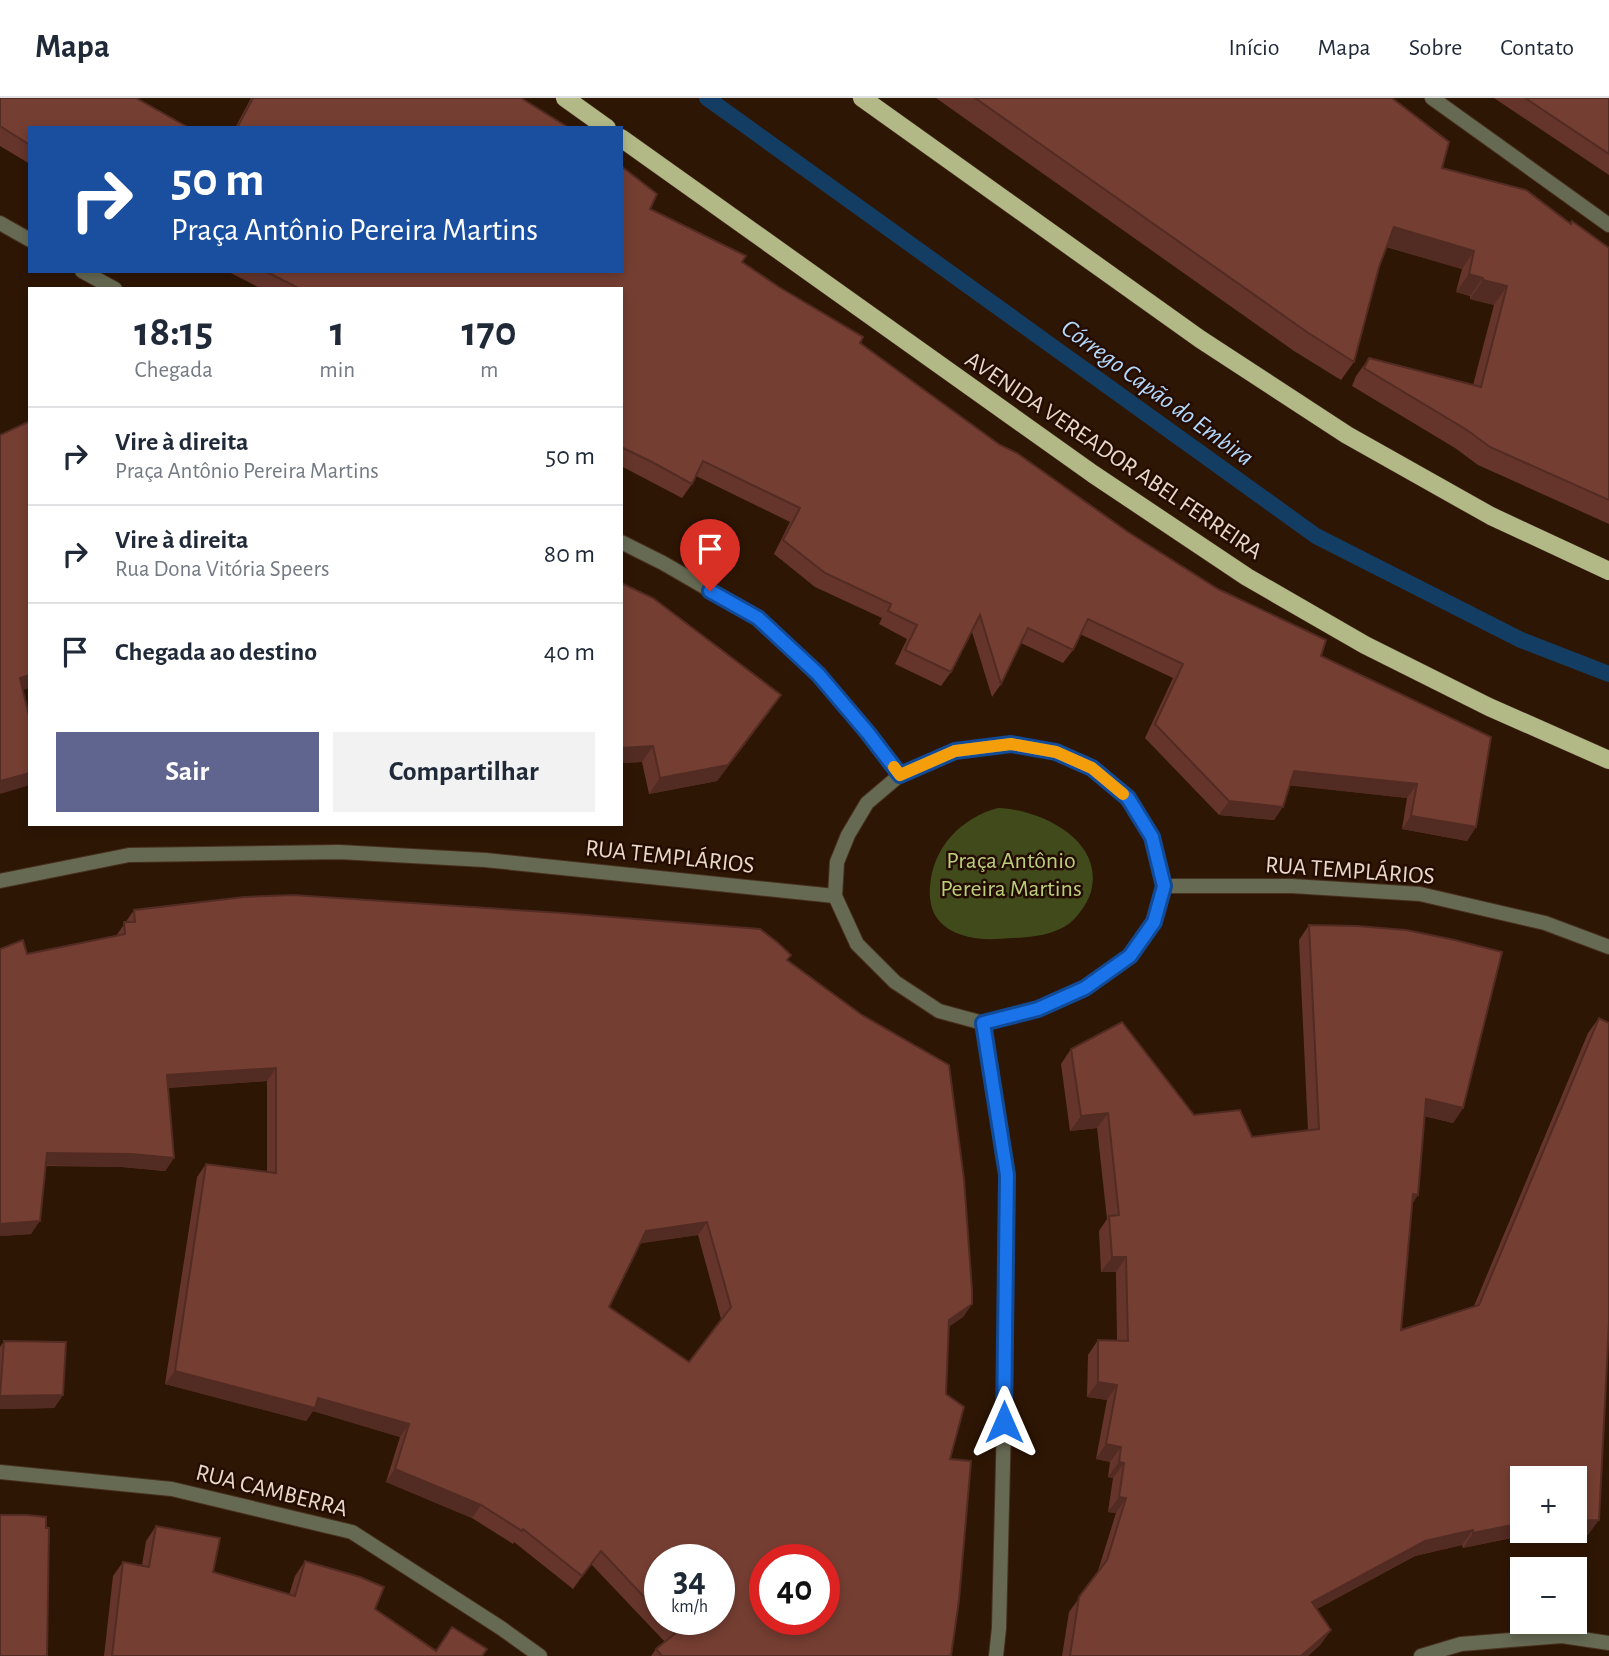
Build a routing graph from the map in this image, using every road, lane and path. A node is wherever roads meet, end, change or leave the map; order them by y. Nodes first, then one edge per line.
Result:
1 (565, 98) edge
2 (862, 98) edge
3 (1432, 98) edge
4 (604, 126) edge
5 (623, 139) edge
6 (0, 223) edge
7 (1609, 225) edge
8 (28, 239) edge
9 (86, 273) edge
10 (111, 287) edge
11 (623, 543) edge
12 (1609, 571) edge
13 (1609, 760) edge
14 (900, 775) junction
15 (0, 881) edge
16 (1164, 886) junction
17 (835, 896) junction
18 (1609, 947) edge
19 (983, 1023) junction
20 (0, 1472) edge
21 (1609, 1643) edge
22 (540, 1656) edge
23 (996, 1656) edge
24 (1421, 1656) edge

1 - 4 main road
2 - 12 main road
3 - 7 street
5 - 13 main road, AVENIDA VEREADOR ABEL FERREIRA
6 - 8 street
9 - 10 street
11 - 14 street
14 - 16 street
14 - 17 street
15 - 17 street, RUA TEMPLÁRIOS
16 - 18 street, RUA TEMPLÁRIOS
16 - 19 street
17 - 19 street
19 - 23 street
20 - 22 street, RUA CAMBERRA
21 - 24 street

